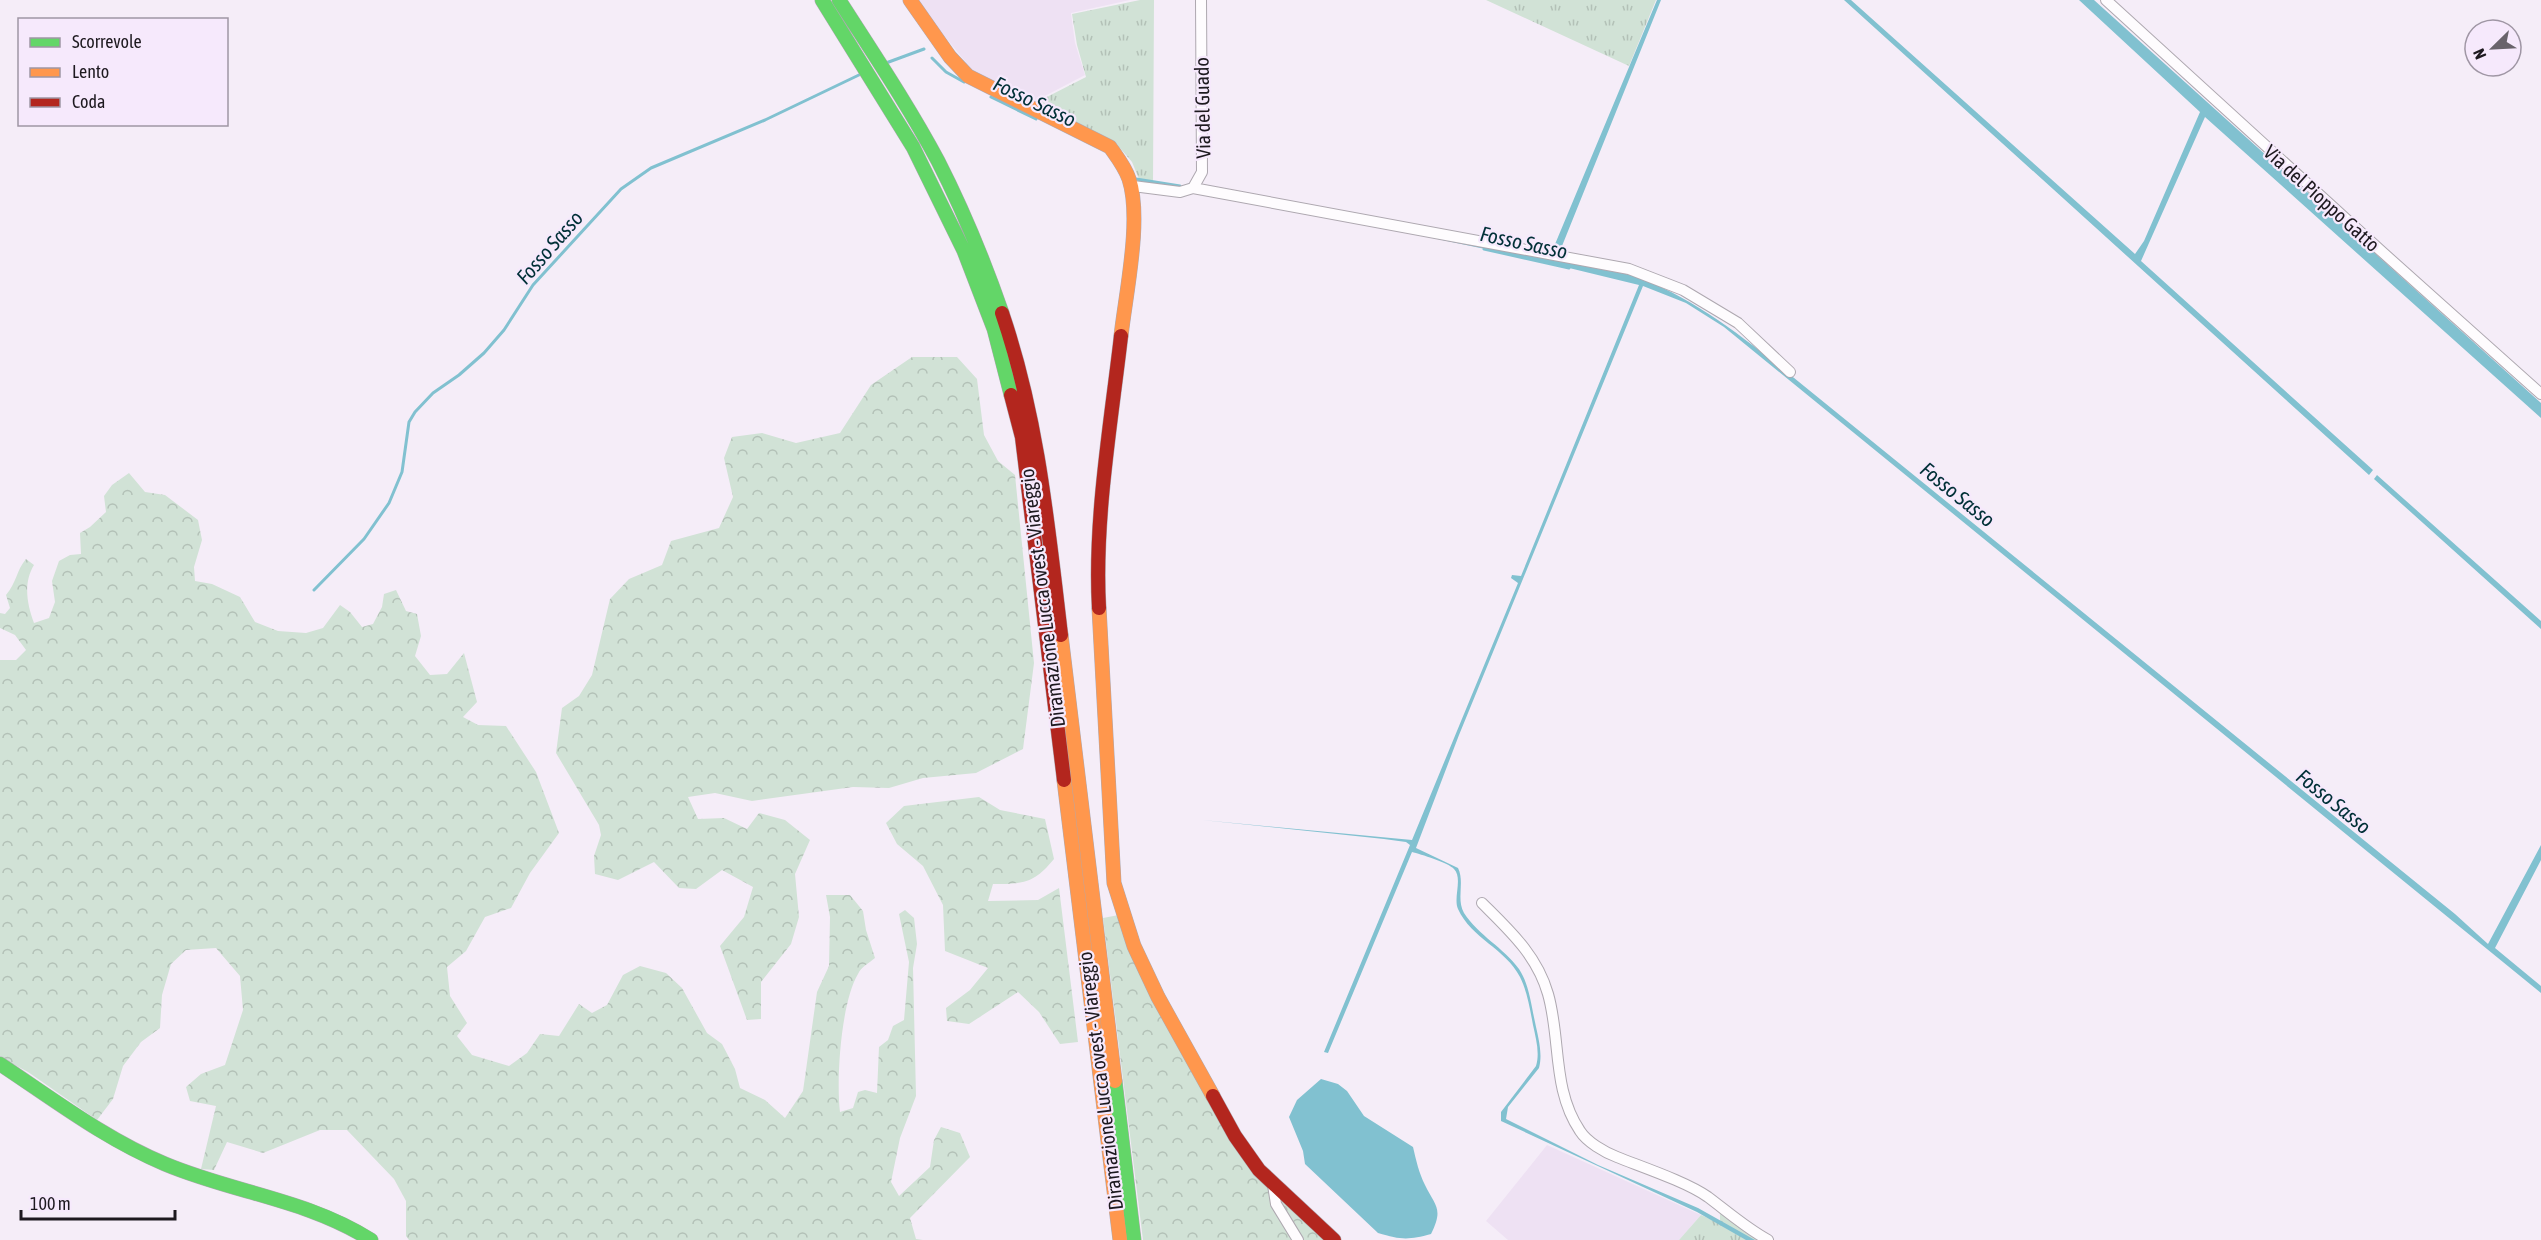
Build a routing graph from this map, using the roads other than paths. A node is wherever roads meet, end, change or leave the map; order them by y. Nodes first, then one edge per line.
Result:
1 (822, 0) edge
2 (839, 0) edge
3 (910, 0) edge
4 (1201, 0) edge
5 (2106, 0) edge
6 (1132, 186) junction
7 (1193, 188) junction
8 (1790, 372) dead end
9 (2541, 394) edge
10 (1482, 903) dead end
11 (0, 1064) edge
12 (1272, 1185) junction
13 (1119, 1237) edge
14 (1134, 1238) edge
15 (371, 1240) edge
16 (1298, 1240) edge
17 (1334, 1240) edge
18 (1767, 1240) edge

1 - 13 main road, Diramazione Lucca ovest - Viareggio
2 - 14 main road, Diramazione Lucca ovest - Viareggio
3 - 6 main road
4 - 7 street, Via del Guado
5 - 9 street, Via del Pioppo Gatto
6 - 7 street, Via del Guado
6 - 12 main road
7 - 8 street
10 - 18 street
11 - 15 main road
12 - 16 street
12 - 17 main road

